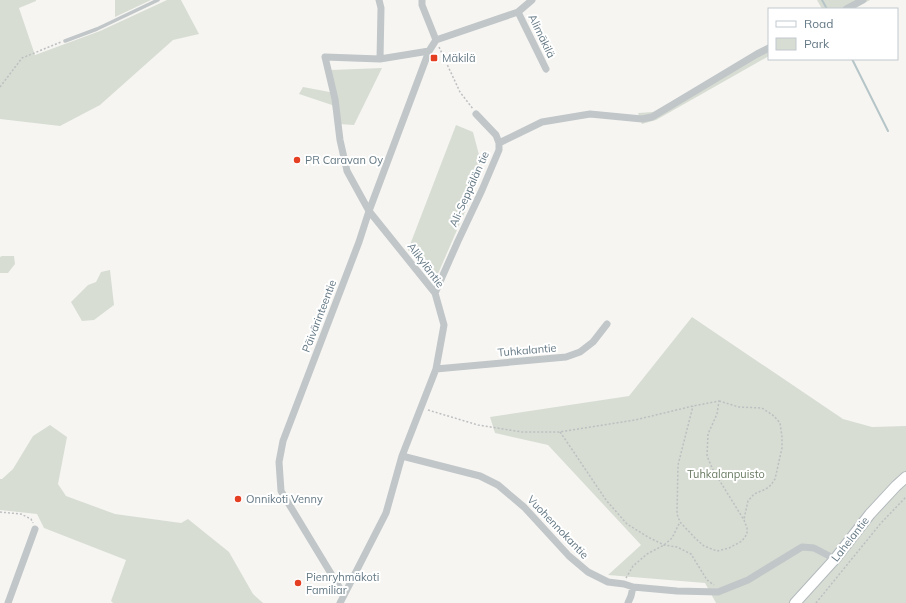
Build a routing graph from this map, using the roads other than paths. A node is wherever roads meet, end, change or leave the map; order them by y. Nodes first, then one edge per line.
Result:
1 (158, 0) edge
2 (379, 0) edge
3 (422, 0) edge
4 (532, 0) edge
5 (863, 0) edge
6 (848, 8) edge
7 (518, 12) junction
8 (436, 40) junction
9 (65, 41) road end
10 (768, 48) edge
11 (429, 50) junction
12 (380, 59) junction
13 (546, 69) dead end
14 (476, 114) road end
15 (499, 143) junction
16 (369, 211) junction
17 (435, 293) junction
18 (607, 324) dead end
19 (436, 368) junction
20 (402, 456) junction
21 (906, 477) edge
22 (35, 529) road end
23 (835, 559) junction
24 (633, 587) junction
25 (344, 595) junction
26 (8, 603) edge
27 (340, 603) edge
28 (628, 603) edge
29 (795, 603) edge

1 - 9 lane
2 - 12 street
3 - 8 street
4 - 7 street
5 - 6 street
7 - 8 street
7 - 13 street, Alimäkilä
8 - 11 street, Päivärinteentie
10 - 15 street, Ali-Seppälän tie
11 - 12 street
11 - 16 street, Päivärinteentie
12 - 16 street, Alikyläntie
14 - 15 street
15 - 17 street, Ali-Seppälän tie
16 - 17 street, Alikyläntie
16 - 25 street, Päivärinteentie
17 - 19 street, Alikyläntie
18 - 19 street, Tuhkalantie
19 - 20 street, Alikyläntie
20 - 24 street, Vuohennokantie
20 - 25 street, Alikyläntie
21 - 23 main road, Lahelantie
22 - 26 street
23 - 24 street, Vuohennokantie
23 - 29 main road, Lahelantie
24 - 28 street
25 - 27 street, Alikyläntie

